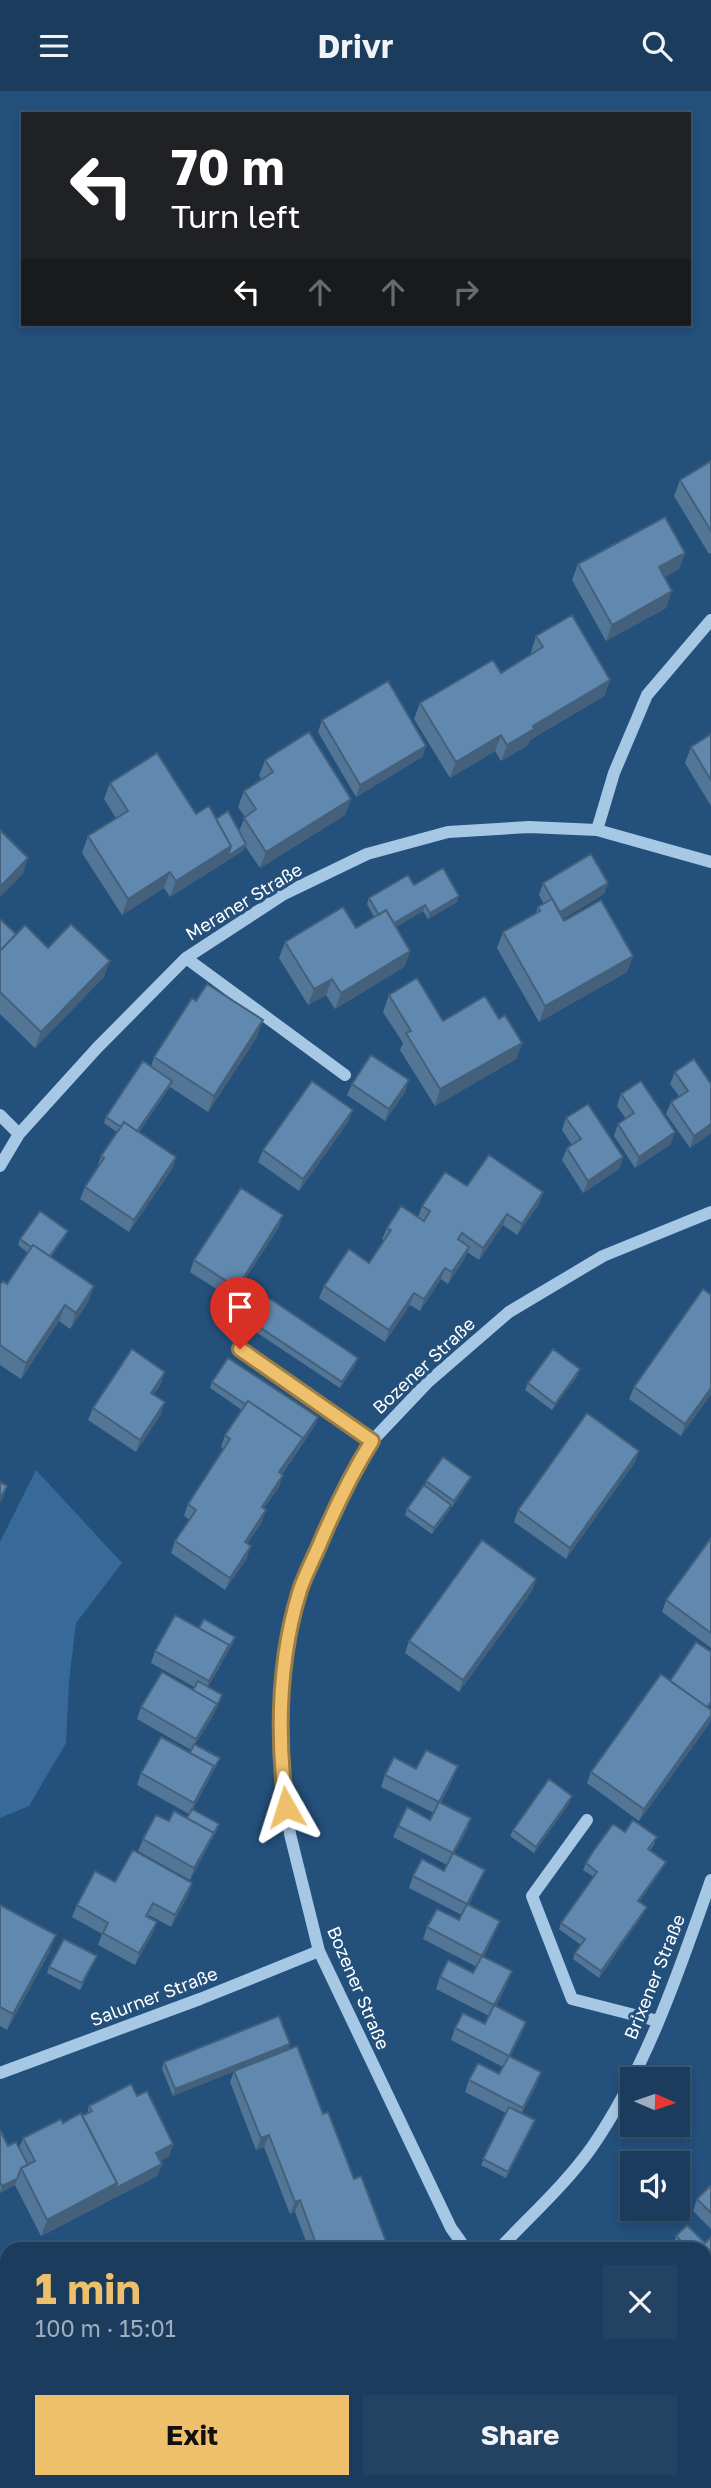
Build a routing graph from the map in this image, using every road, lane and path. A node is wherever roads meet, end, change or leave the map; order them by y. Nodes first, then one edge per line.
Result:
1 (711, 620) edge
2 (597, 830) junction
3 (711, 862) edge
4 (186, 958) junction
5 (345, 1075) dead end
6 (0, 1115) edge
7 (19, 1134) junction
8 (0, 1166) edge
9 (711, 1212) edge
10 (240, 1349) dead end
11 (372, 1441) junction
12 (587, 1820) dead end
13 (711, 1880) edge
14 (319, 1951) junction
15 (658, 2021) junction
16 (0, 2073) edge
17 (461, 2242) edge
18 (506, 2242) edge

1 - 2 street
2 - 3 street, Meraner Straße
2 - 4 street, Meraner Straße
4 - 5 street
4 - 7 street, Meraner Straße
6 - 7 street
7 - 8 street, Meraner Straße
9 - 11 street, Bozener Straße
10 - 11 street
11 - 14 street, Bozener Straße
12 - 15 street
13 - 15 street, Brixener Straße
14 - 16 street, Salurner Straße
14 - 17 street, Bozener Straße
15 - 18 street, Brixener Straße

